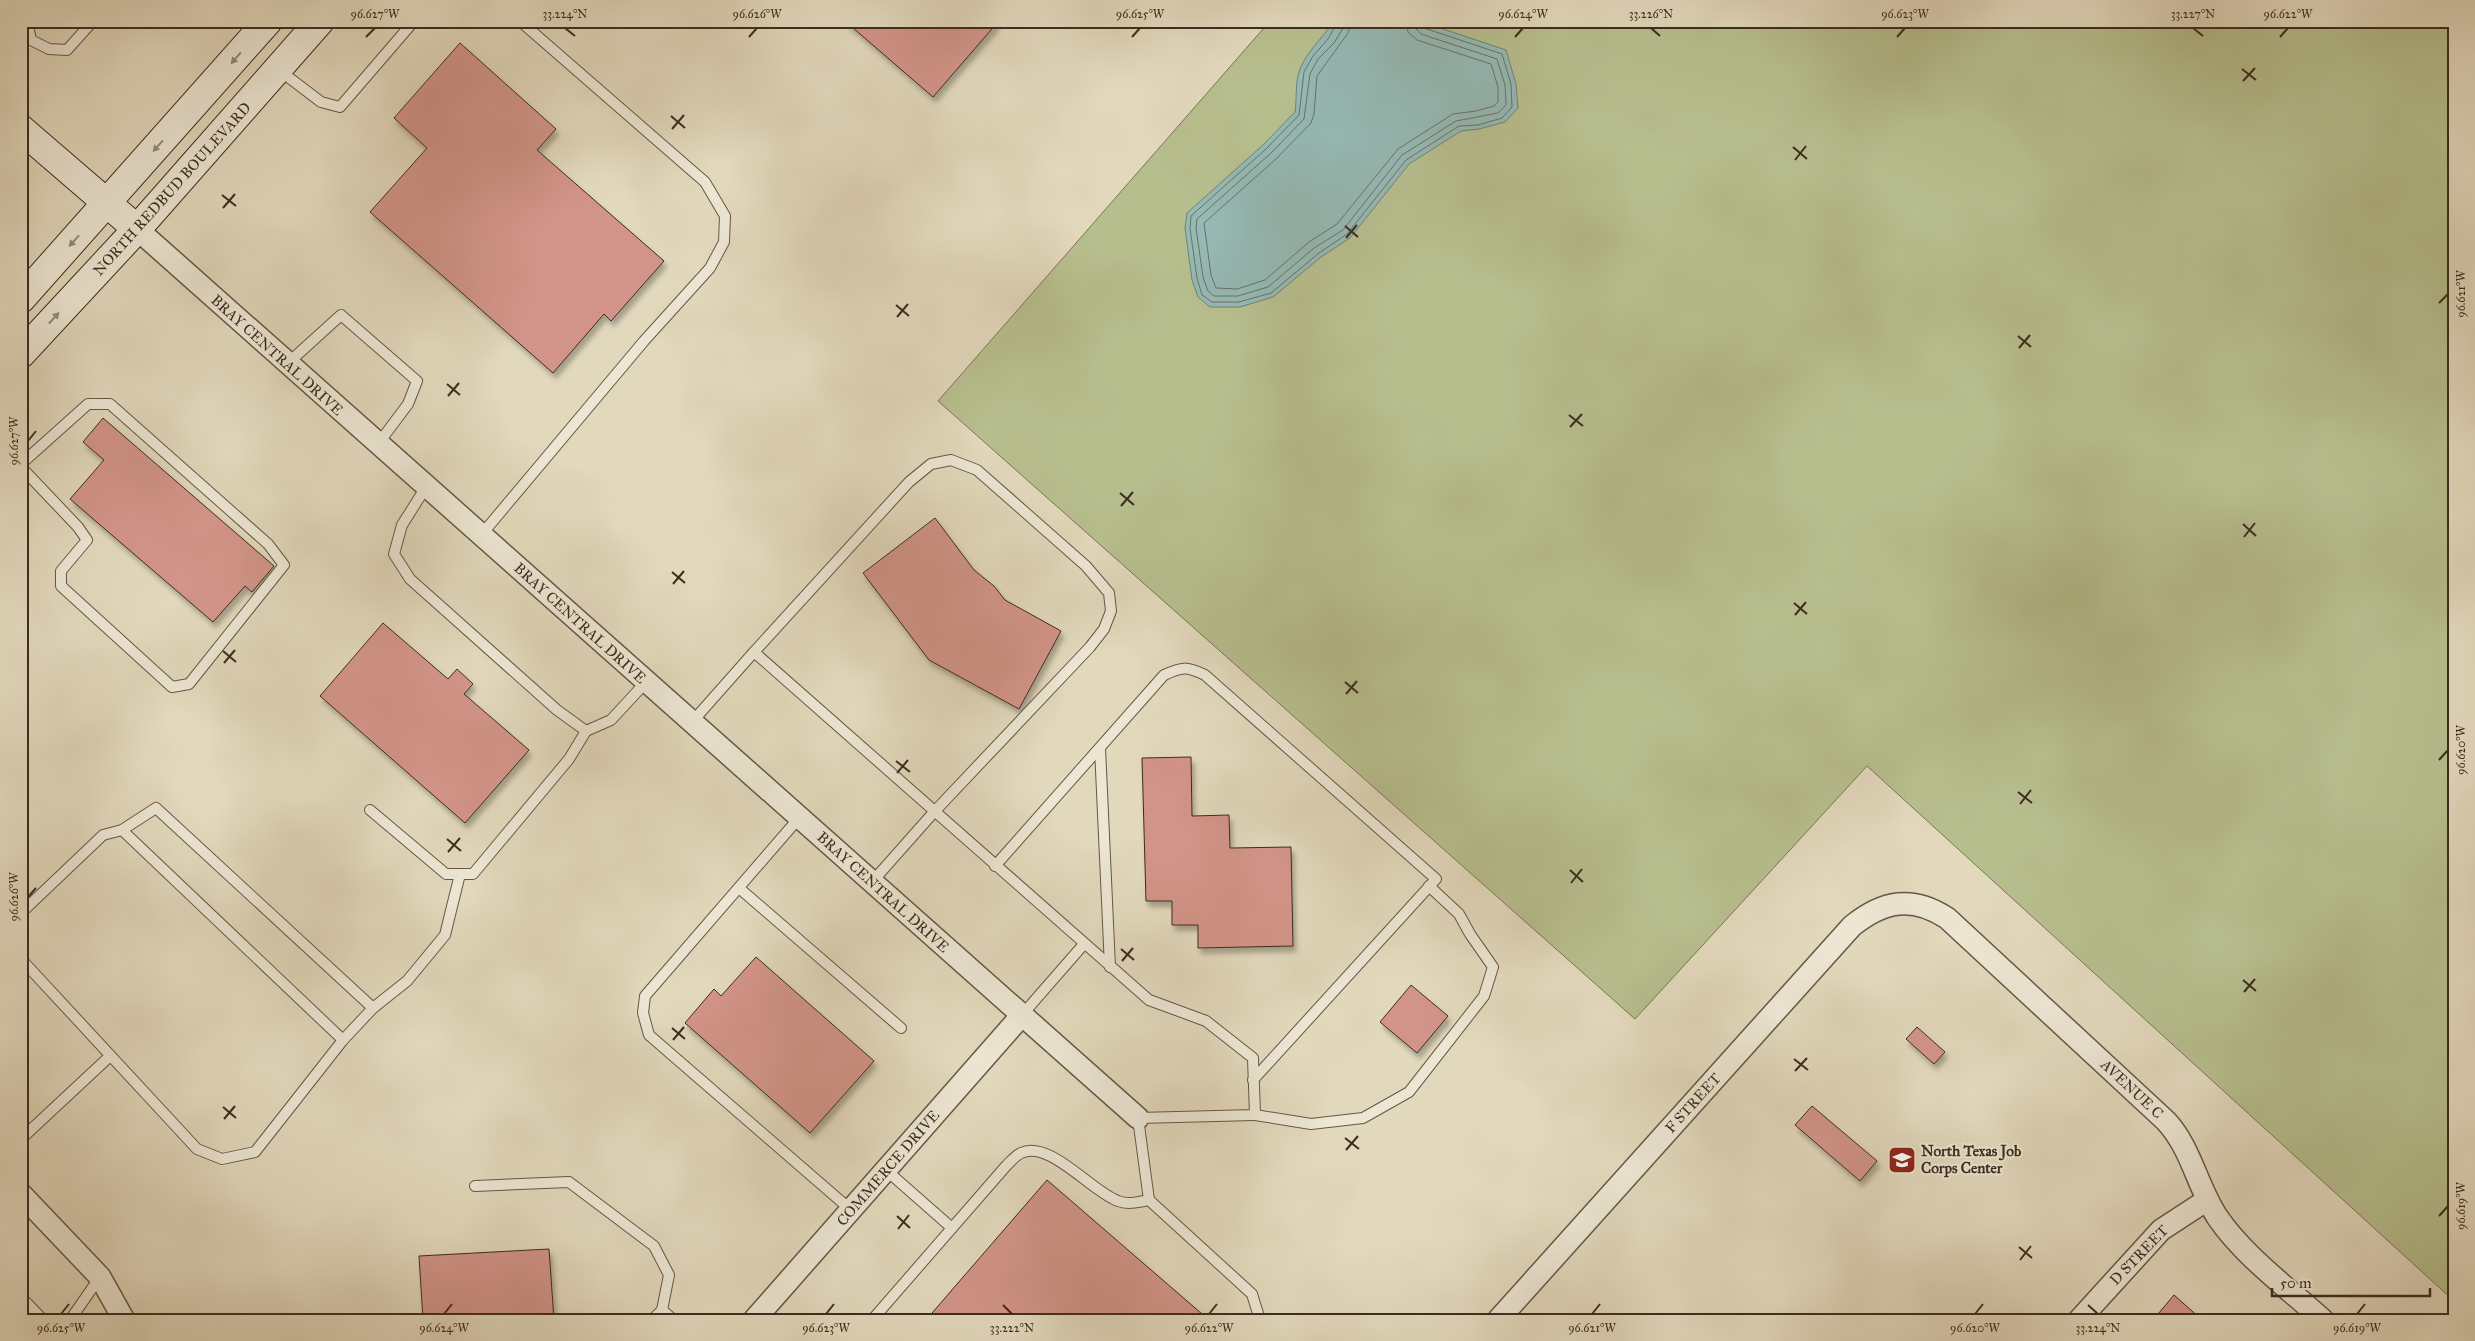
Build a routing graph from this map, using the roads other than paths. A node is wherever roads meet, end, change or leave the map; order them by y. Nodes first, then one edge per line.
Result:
1 (27, 21) edge
2 (93, 21) edge
3 (268, 21) edge
4 (320, 21) edge
5 (414, 21) edge
6 (520, 21) edge
7 (278, 70) junction
8 (21, 129) edge
9 (106, 204) junction
10 (137, 229) junction
11 (21, 299) edge
12 (21, 354) edge
13 (287, 364) junction
14 (378, 444) junction
15 (21, 466) edge
16 (426, 486) junction
17 (482, 534) junction
18 (754, 652) junction
19 (646, 682) junction
20 (692, 722) junction
21 (586, 731) junction
22 (1100, 748) junction
23 (370, 810) dead end
24 (934, 812) junction
25 (799, 818) junction
26 (122, 830) junction
27 (995, 866) junction
28 (460, 874) junction
29 (872, 882) junction
30 (1429, 886) junction
31 (739, 888) junction
32 (1899, 904) joint
33 (21, 914) edge
34 (1084, 944) junction
35 (21, 959) edge
36 (1110, 966) junction
37 (373, 1008) junction
38 (1022, 1015) junction
39 (901, 1028) dead end
40 (343, 1040) junction
41 (109, 1057) junction
42 (1253, 1080) junction
43 (1255, 1115) junction
44 (1138, 1118) junction
45 (21, 1140) edge
46 (886, 1170) junction
47 (475, 1186) dead end
48 (21, 1194) edge
49 (1149, 1200) junction
50 (2207, 1200) junction
51 (851, 1210) junction
52 (952, 1228) junction
53 (100, 1277) junction
54 (21, 1297) edge
55 (662, 1310) junction
56 (43, 1320) edge
57 (70, 1320) edge
58 (124, 1320) edge
59 (652, 1320) edge
60 (674, 1320) edge
61 (754, 1320) edge
62 (872, 1320) edge
63 (1260, 1320) edge
64 (1498, 1320) edge
65 (2080, 1320) edge
66 (2323, 1320) edge

1 - 2 lane
3 -> 9 street
4 - 7 street, NORTH REDBUD BOULEVARD
5 - 7 lane
6 - 17 lane
7 - 10 street, NORTH REDBUD BOULEVARD
8 - 9 street, BRAY CENTRAL DRIVE
9 - 10 street, BRAY CENTRAL DRIVE
9 -> 11 street
12 -> 10 street, NORTH REDBUD BOULEVARD
10 - 13 street, BRAY CENTRAL DRIVE
13 - 14 street, BRAY CENTRAL DRIVE
13 - 14 lane
14 - 16 street, BRAY CENTRAL DRIVE
15 - 15 lane
16 - 17 street, BRAY CENTRAL DRIVE
16 - 21 lane
17 - 19 street, BRAY CENTRAL DRIVE
18 - 20 lane
18 - 24 lane
18 - 24 lane
19 - 20 street, BRAY CENTRAL DRIVE
19 - 21 lane
20 - 25 street, BRAY CENTRAL DRIVE
21 - 28 lane
22 - 27 lane
22 - 30 lane
22 - 36 lane
23 - 28 lane
24 - 27 lane
24 - 29 lane
25 - 29 street, BRAY CENTRAL DRIVE
25 - 31 lane
26 - 33 lane
26 - 37 lane
26 - 40 lane
27 - 34 lane
28 - 37 lane
29 - 38 street, BRAY CENTRAL DRIVE
30 - 42 lane
30 - 43 lane
31 - 39 lane
31 - 51 lane
32 - 50 street, AVENUE C
32 - 64 street, F STREET
34 - 36 lane
34 - 38 lane
35 - 41 lane
36 - 42 lane
37 - 40 lane
38 - 44 street, BRAY CENTRAL DRIVE
38 - 46 street, COMMERCE DRIVE
40 - 41 lane
41 - 45 lane
42 - 43 lane
43 - 44 lane
44 - 49 lane
46 - 51 street, COMMERCE DRIVE
46 - 52 lane
47 - 55 lane
48 - 53 street
49 - 52 lane
49 - 63 lane
50 - 65 street, D STREET
50 - 66 street, AVENUE C
51 - 61 street, COMMERCE DRIVE
52 - 62 lane
53 - 57 lane
53 - 58 street
54 - 56 lane
55 - 59 lane
55 - 60 lane

